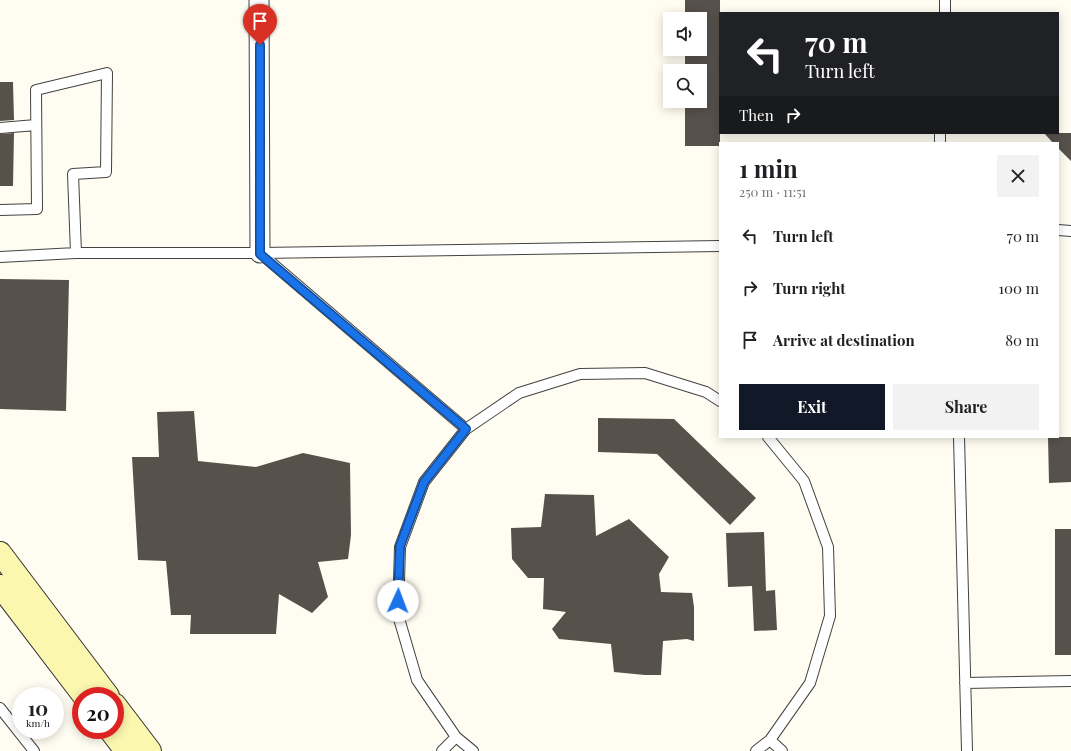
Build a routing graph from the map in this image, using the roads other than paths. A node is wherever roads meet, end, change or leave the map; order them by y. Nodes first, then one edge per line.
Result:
1 (259, 0) edge
2 (945, 0) edge
3 (945, 12) edge
4 (36, 125) junction
5 (0, 128) edge
6 (0, 210) edge
7 (1059, 230) edge
8 (1071, 230) edge
9 (719, 246) edge
10 (76, 253) junction
11 (260, 254) junction
12 (0, 257) edge
13 (719, 400) edge
14 (466, 429) junction
15 (769, 438) edge
16 (959, 438) edge
17 (0, 553) edge
18 (0, 586) edge
19 (1071, 681) edge
20 (965, 683) junction
21 (77, 687) edge
22 (101, 687) edge
23 (0, 708) edge
24 (124, 717) edge
25 (456, 737) junction
26 (117, 739) edge
27 (770, 740) junction
28 (34, 751) edge
29 (126, 751) edge
30 (150, 751) edge
31 (442, 751) edge
32 (473, 751) edge
33 (756, 751) edge
34 (782, 751) edge
35 (967, 751) edge

1 - 11 street
2 - 3 lane
4 - 5 lane
4 - 6 lane
4 - 10 lane
7 - 8 lane
9 - 11 lane
10 - 11 lane
10 - 12 lane
11 - 14 lane
13 - 14 lane
14 - 25 lane
15 - 27 lane
16 - 20 lane
17 - 22 main road
18 - 21 main road
19 - 20 lane
20 - 35 lane
23 - 28 lane
24 - 30 main road
25 - 31 lane
25 - 32 lane
26 - 29 main road
27 - 33 lane
27 - 34 lane

